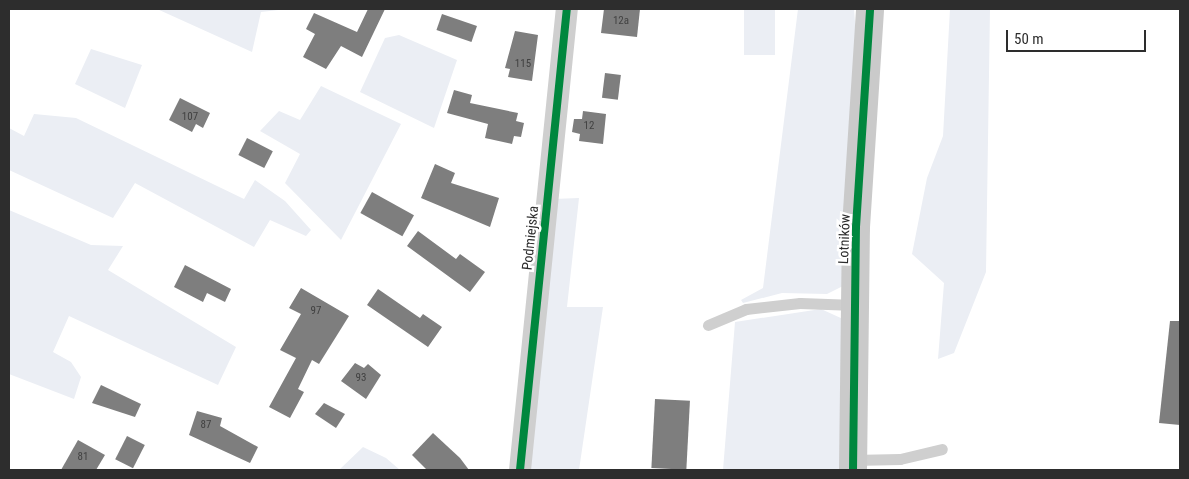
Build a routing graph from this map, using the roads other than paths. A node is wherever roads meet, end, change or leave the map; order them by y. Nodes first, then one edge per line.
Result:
1 (567, 9) edge
2 (870, 9) edge
3 (855, 304) junction
4 (708, 325) dead end
5 (942, 449) dead end
6 (853, 465) edge
7 (520, 470) edge

1 - 7 street, Podmiejska
2 - 3 street, Lotników
3 - 4 lane
3 - 6 street, Lotników
5 - 6 lane

